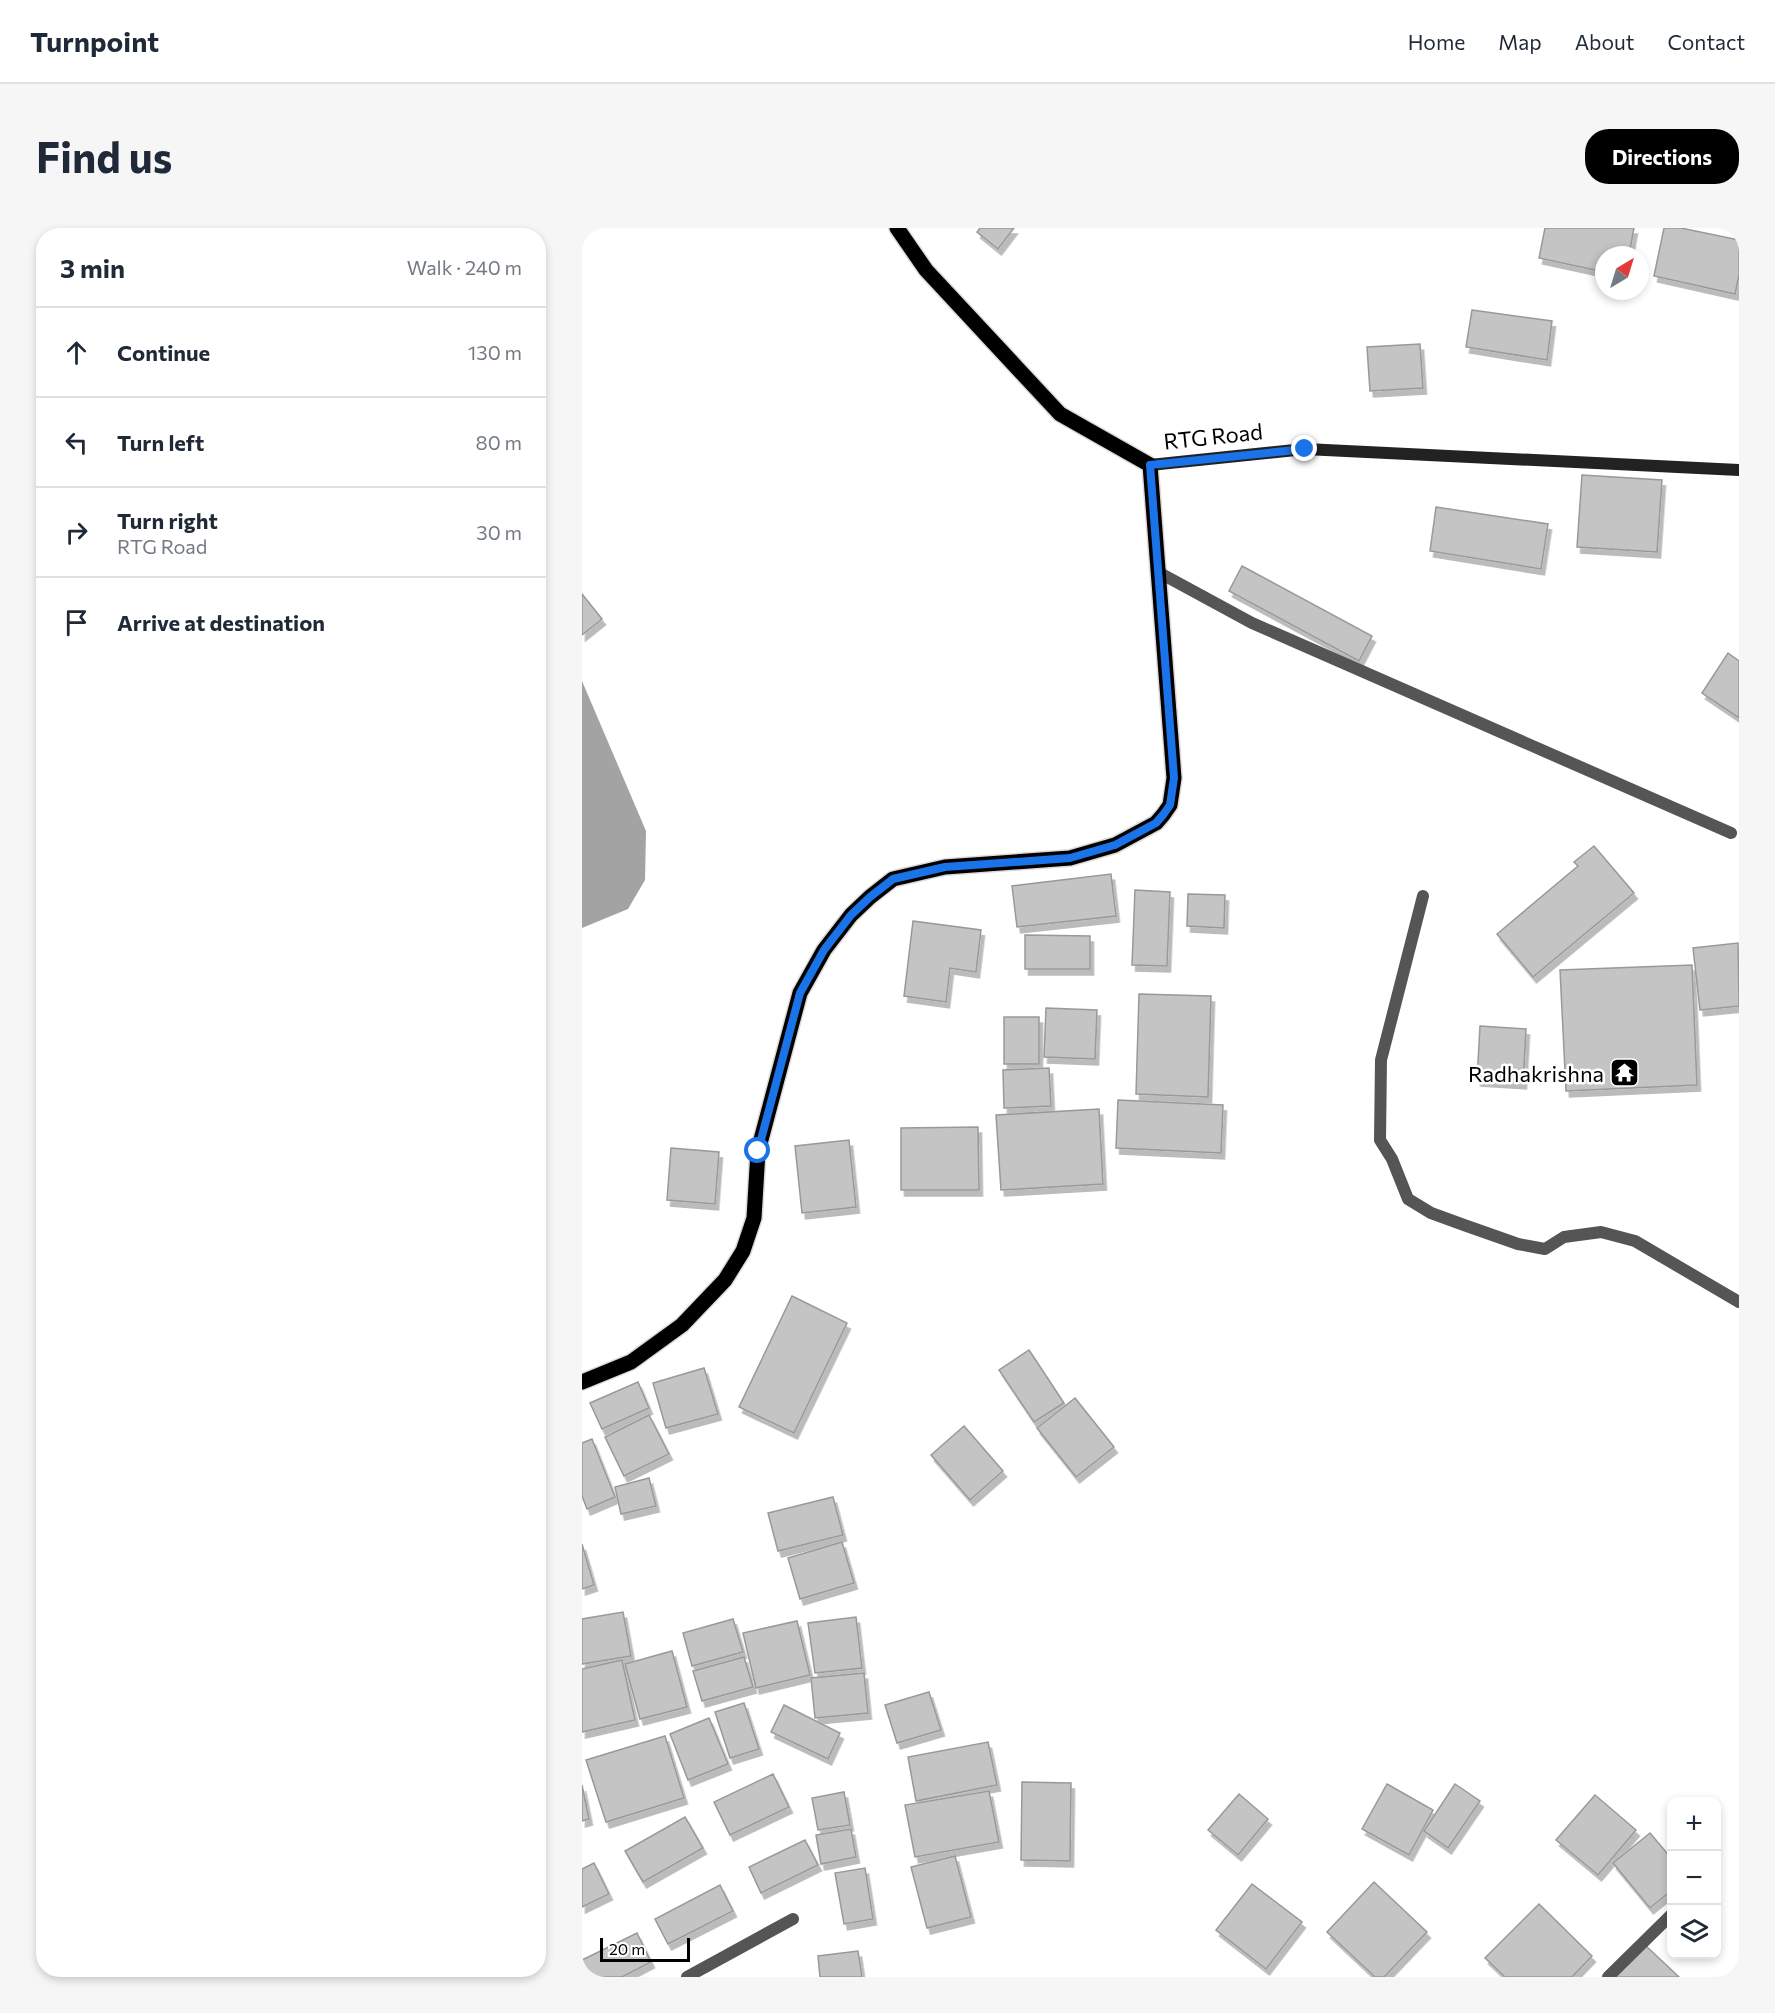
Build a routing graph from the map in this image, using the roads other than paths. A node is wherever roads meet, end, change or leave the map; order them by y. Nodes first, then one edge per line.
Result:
1 (897, 228) edge
2 (1150, 465) junction
3 (1739, 470) edge
4 (1158, 572) junction
5 (1731, 833) dead end
6 (1423, 896) dead end
7 (1739, 1302) edge
8 (582, 1382) edge
9 (1667, 1918) edge
10 (793, 1919) dead end
11 (687, 1977) edge
12 (1608, 1977) edge

1 - 2 main road, RTG Road
2 - 3 main road, RTG Road
2 - 4 main road
4 - 5 street
4 - 8 main road
6 - 7 street
9 - 12 street
10 - 11 street

